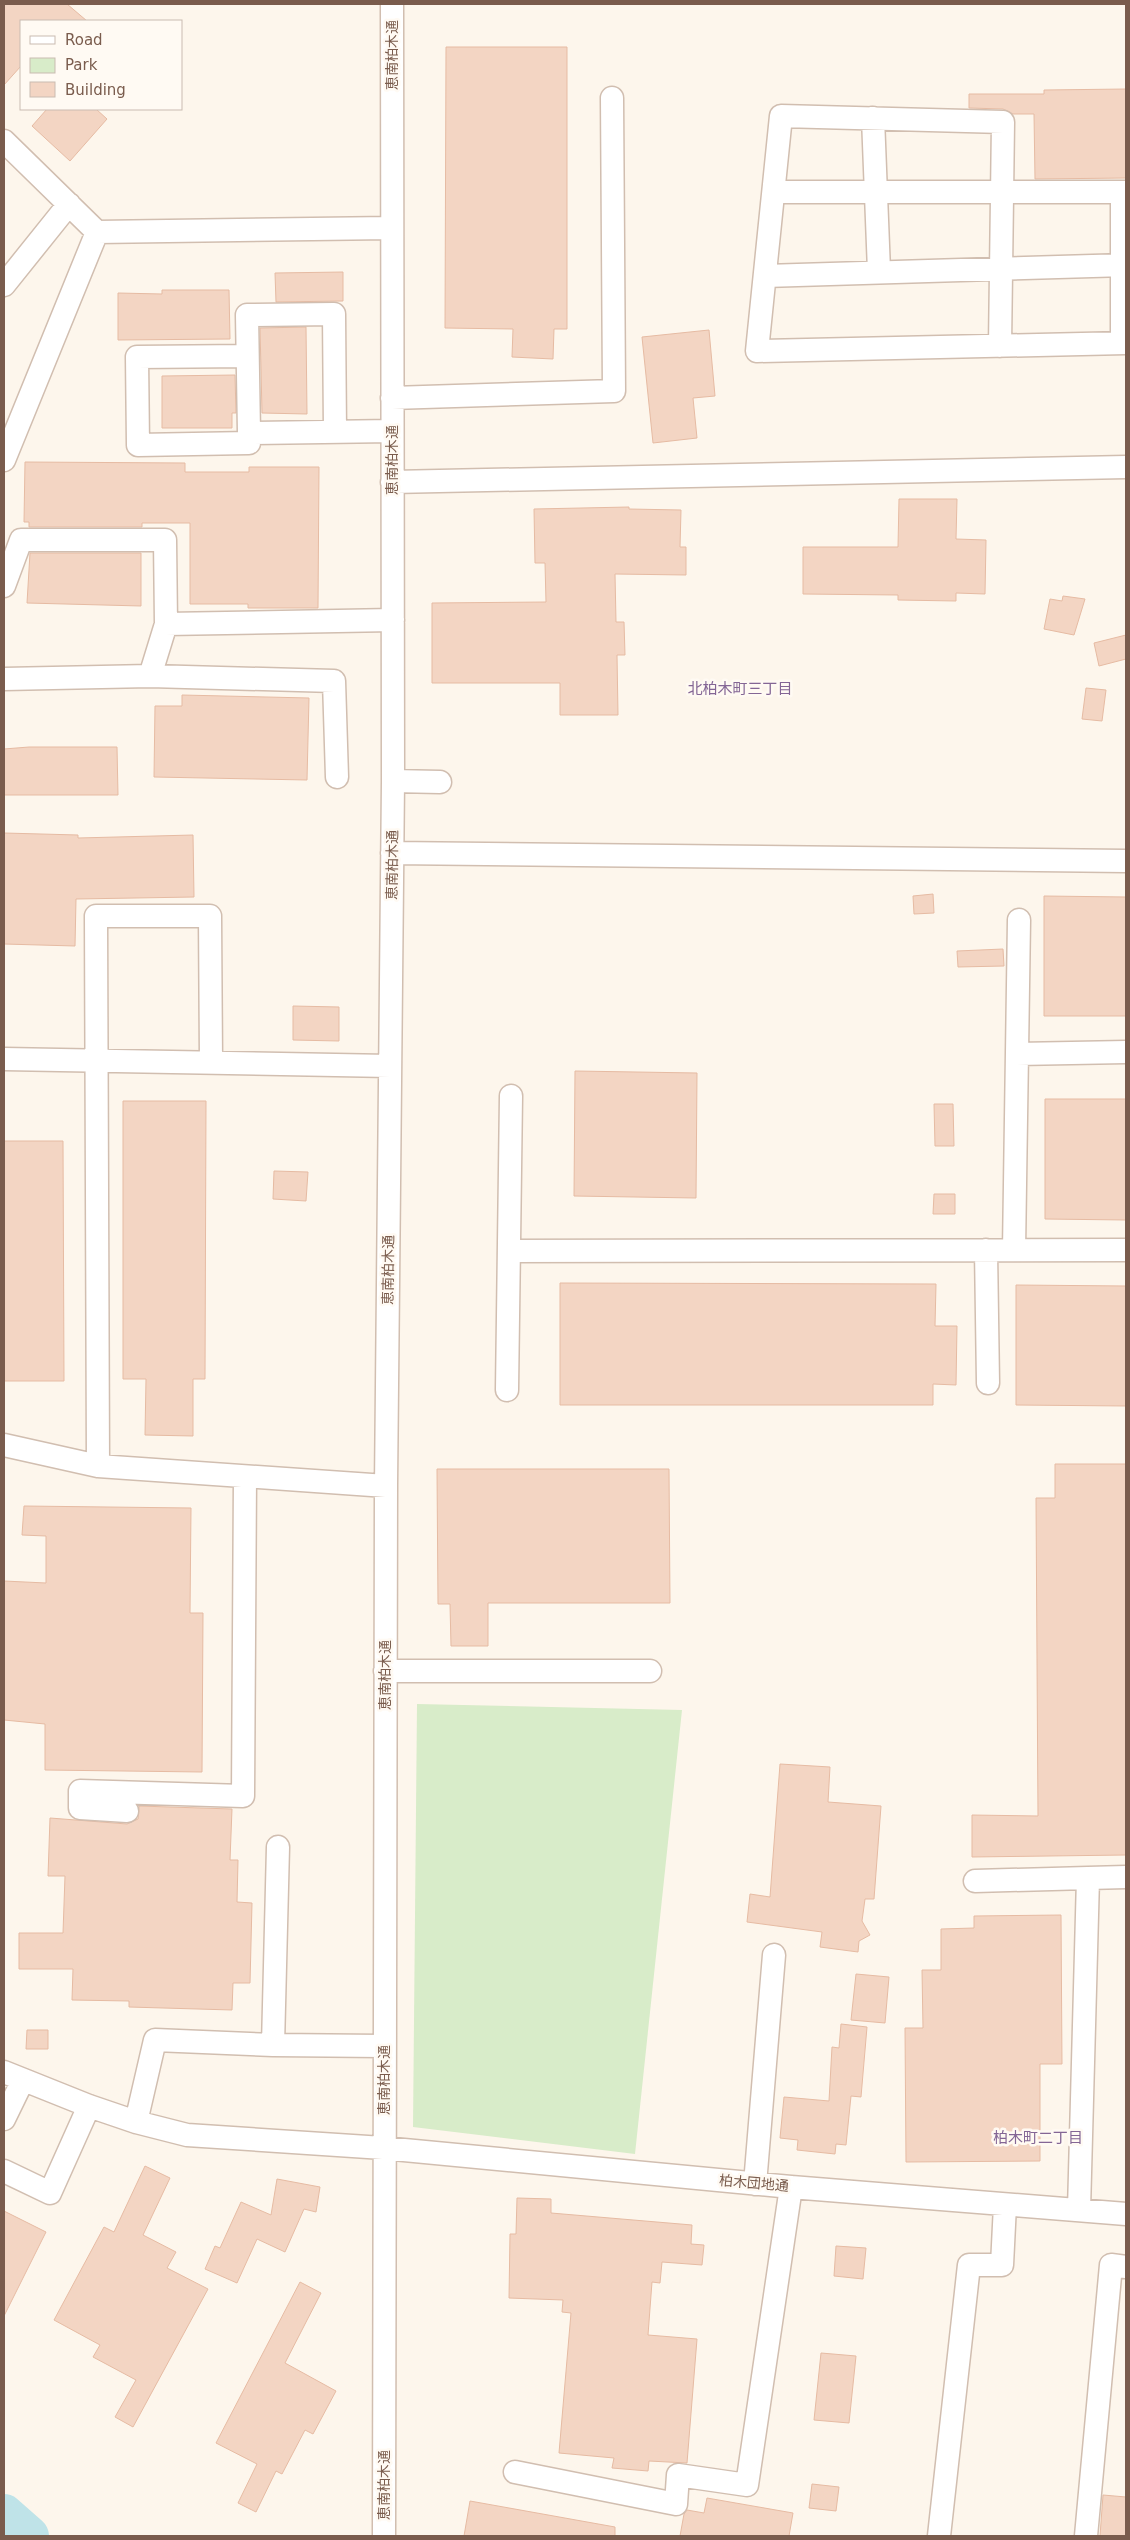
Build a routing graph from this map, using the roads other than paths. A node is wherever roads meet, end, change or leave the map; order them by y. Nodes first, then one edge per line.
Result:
1 (392, 4) edge
2 (612, 98) dead end
3 (873, 118) junction
4 (4, 141) edge
5 (774, 192) junction
6 (1124, 192) edge
7 (876, 193) junction
8 (1003, 193) junction
9 (69, 204) junction
10 (390, 228) junction
11 (97, 232) junction
12 (1124, 265) edge
13 (1002, 267) junction
14 (879, 272) junction
15 (765, 276) junction
16 (4, 285) edge
17 (1124, 343) edge
18 (1000, 346) junction
19 (247, 356) junction
20 (392, 398) junction
21 (392, 431) junction
22 (335, 432) junction
23 (249, 433) junction
24 (4, 460) edge
25 (1126, 467) edge
26 (392, 482) junction
27 (4, 586) edge
28 (393, 620) junction
29 (166, 624) junction
30 (150, 676) junction
31 (4, 679) edge
32 (337, 777) dead end
33 (393, 780) junction
34 (440, 782) dead end
35 (392, 853) junction
36 (1126, 861) edge
37 (1018, 920) dead end
38 (1126, 1052) edge
39 (1017, 1054) junction
40 (4, 1059) edge
41 (96, 1060) junction
42 (211, 1062) junction
43 (390, 1066) junction
44 (511, 1096) dead end
45 (986, 1250) junction
46 (1014, 1250) junction
47 (1126, 1250) edge
48 (509, 1251) junction
49 (988, 1383) dead end
50 (507, 1390) dead end
51 (4, 1445) edge
52 (98, 1466) junction
53 (245, 1478) junction
54 (386, 1486) junction
55 (385, 1671) junction
56 (650, 1671) dead end
57 (127, 1811) dead end
58 (278, 1847) dead end
59 (1126, 1876) edge
60 (1088, 1878) junction
61 (975, 1880) dead end
62 (774, 1955) dead end
63 (273, 2045) junction
64 (384, 2046) junction
65 (13, 2076) edge
66 (89, 2106) junction
67 (4, 2119) edge
68 (136, 2122) junction
69 (383, 2148) junction
70 (4, 2171) edge
71 (755, 2184) junction
72 (791, 2187) junction
73 (1005, 2205) junction
74 (1079, 2210) junction
75 (1126, 2214) edge
76 (1126, 2267) edge
77 (515, 2472) dead end
78 (384, 2536) edge
79 (939, 2536) edge
80 (1086, 2536) edge

1 - 10 street, 恵南柏木通
2 - 20 street
3 - 5 street
3 - 7 street
3 - 8 street
4 - 9 street
5 - 7 street
5 - 15 street
6 - 8 street
6 - 12 street
7 - 8 street
7 - 14 street
8 - 13 street
9 - 11 street
9 - 16 street
10 - 11 street
10 - 20 street, 恵南柏木通
11 - 24 street
12 - 13 street
12 - 17 street
13 - 14 street
13 - 18 street
14 - 15 street
15 - 18 street
17 - 18 street
19 - 22 street
19 - 23 street
19 - 23 street
20 - 21 street, 恵南柏木通
21 - 22 street
21 - 26 street, 恵南柏木通
22 - 23 street
25 - 26 street
26 - 28 street, 恵南柏木通
27 - 29 street
28 - 29 street
28 - 33 street, 恵南柏木通
29 - 30 street
30 - 31 street
30 - 32 street
33 - 34 street
33 - 35 street, 恵南柏木通
35 - 36 street
35 - 43 street, 恵南柏木通
37 - 39 street
38 - 39 street
39 - 46 street
40 - 41 street
41 - 42 street
41 - 42 street
41 - 52 street
42 - 43 street
43 - 54 street, 恵南柏木通
44 - 48 street
45 - 46 street
45 - 48 street
45 - 49 street
46 - 47 street
48 - 50 street
51 - 52 street
52 - 53 street
53 - 54 street
53 - 57 street
54 - 55 street, 恵南柏木通
55 - 56 street
55 - 64 street, 恵南柏木通
58 - 63 street
59 - 60 street
60 - 61 street
60 - 74 street
62 - 71 street
63 - 64 street
63 - 68 street
64 - 69 street, 恵南柏木通
65 - 66 street, 柏木団地通
65 - 67 street
66 - 68 street, 柏木団地通
66 - 70 street
68 - 69 street, 柏木団地通
69 - 71 street, 柏木団地通
69 - 78 street, 恵南柏木通
71 - 72 street, 柏木団地通
72 - 73 street, 柏木団地通
72 - 77 street
73 - 74 street, 柏木団地通
73 - 79 street
74 - 75 street, 柏木団地通
76 - 80 street

